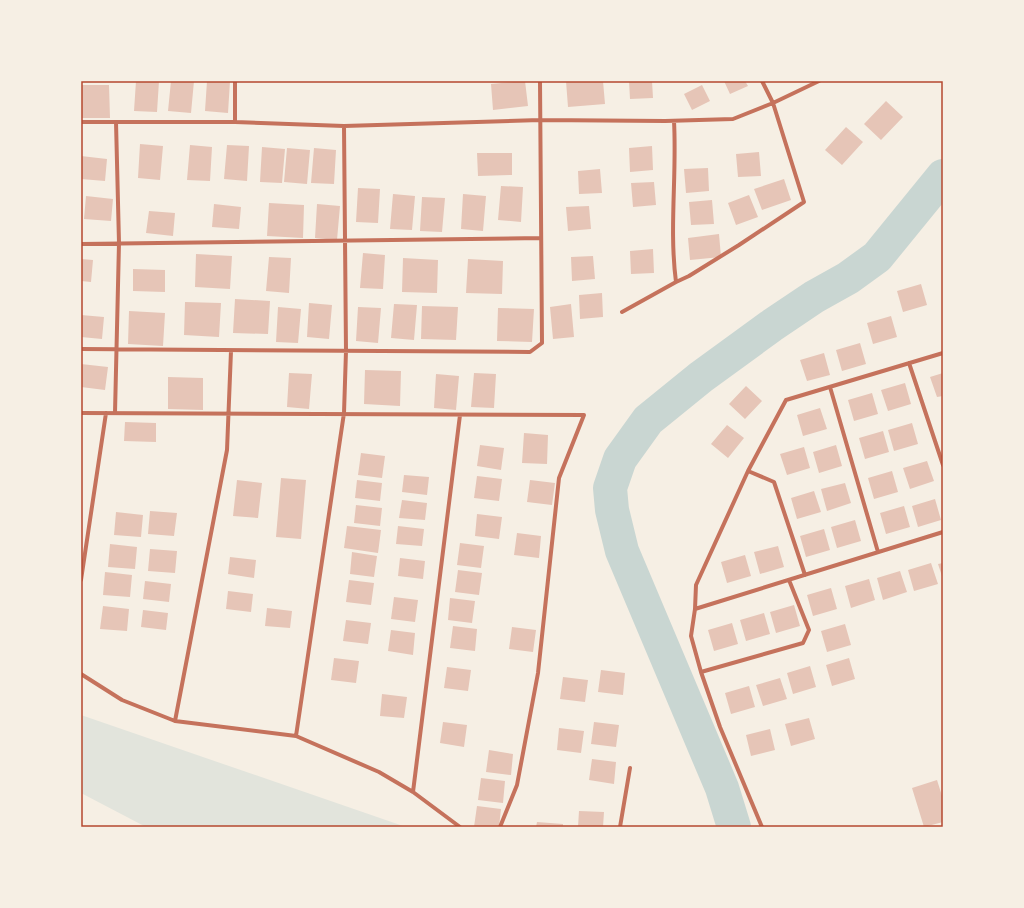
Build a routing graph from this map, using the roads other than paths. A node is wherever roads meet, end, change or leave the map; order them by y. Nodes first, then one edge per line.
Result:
1 (235, 81) edge
2 (540, 81) edge
3 (762, 81) edge
4 (818, 81) edge
5 (773, 103) junction
6 (540, 120) junction
7 (674, 121) junction
8 (81, 122) edge
9 (116, 122) junction
10 (235, 122) junction
11 (344, 126) junction
12 (541, 238) junction
13 (345, 240) junction
14 (119, 243) junction
15 (81, 244) edge
16 (676, 282) junction
17 (622, 312) dead end
18 (81, 349) edge
19 (116, 350) junction
20 (231, 350) junction
21 (346, 351) junction
22 (943, 352) edge
23 (909, 363) junction
24 (830, 387) junction
25 (115, 412) junction
26 (81, 413) edge
27 (106, 413) junction
28 (229, 413) junction
29 (344, 413) junction
30 (460, 415) junction
31 (943, 465) edge
32 (748, 471) junction
33 (943, 532) edge
34 (878, 552) junction
35 (805, 575) junction
36 (81, 580) edge
37 (789, 580) junction
38 (695, 609) junction
39 (701, 672) junction
40 (81, 674) edge
41 (175, 721) junction
42 (296, 736) junction
43 (630, 768) dead end
44 (413, 792) junction
45 (460, 827) edge
46 (500, 827) edge
47 (620, 827) edge
48 (762, 827) edge

1 - 10 street
2 - 6 street
3 - 5 street
4 - 5 street
5 - 7 street
5 - 16 street
6 - 7 street
6 - 11 street
6 - 12 street
7 - 16 street
8 - 9 street
9 - 10 street
9 - 14 street
10 - 11 street
11 - 13 street
12 - 13 street
12 - 21 street
13 - 14 street
13 - 21 street
14 - 15 street
14 - 19 street
16 - 17 street
18 - 19 street
19 - 20 street
19 - 25 street
20 - 21 street
20 - 28 street
21 - 29 street
22 - 23 street
23 - 24 street
23 - 31 street
24 - 32 street
24 - 34 street
25 - 27 street
25 - 28 street
26 - 27 street
27 - 36 street
28 - 29 street
28 - 41 street
29 - 30 street
29 - 42 street
30 - 44 street
30 - 46 street
32 - 35 street
32 - 38 street
33 - 34 street
34 - 35 street
35 - 37 street
37 - 38 street
37 - 39 street
38 - 39 street
39 - 48 street
40 - 41 street
41 - 42 street
42 - 44 street
43 - 47 street
44 - 45 street

